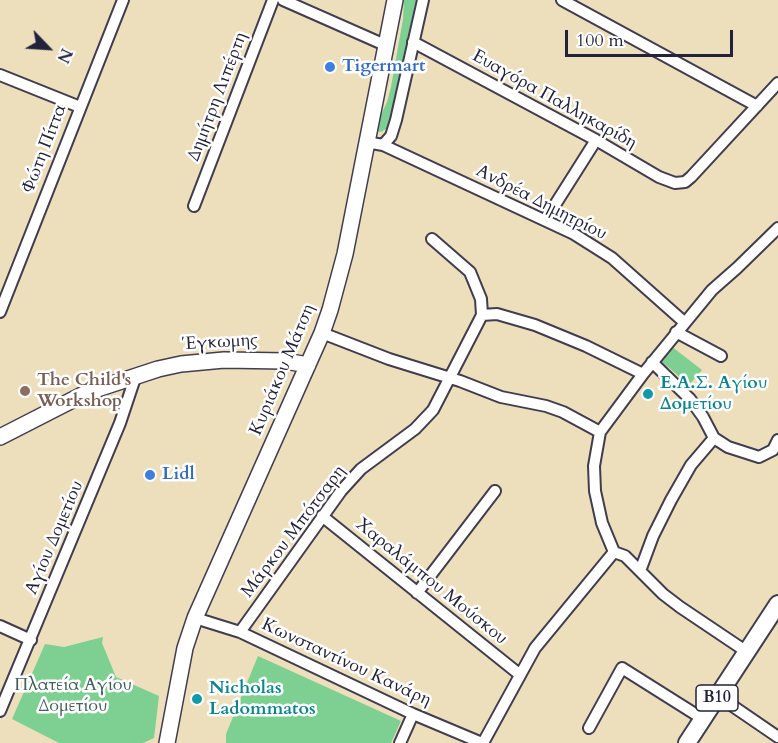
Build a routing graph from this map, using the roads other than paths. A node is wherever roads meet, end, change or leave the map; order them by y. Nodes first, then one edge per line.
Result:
1 (123, 0) edge
2 (273, 0) edge
3 (283, 0) edge
4 (395, 0) edge
5 (423, 0) edge
6 (562, 0) edge
7 (413, 42) junction
8 (385, 45) junction
9 (0, 75) edge
10 (778, 83) edge
11 (757, 106) junction
12 (80, 107) junction
13 (596, 140) junction
14 (366, 142) junction
15 (383, 145) junction
16 (194, 206) dead end
17 (546, 219) junction
18 (778, 228) edge
19 (432, 238) dead end
20 (0, 312) edge
21 (482, 315) junction
22 (684, 322) junction
23 (676, 332) junction
24 (322, 333) junction
25 (721, 356) dead end
26 (652, 362) junction
27 (308, 365) junction
28 (643, 374) junction
29 (136, 375) junction
30 (451, 378) junction
31 (600, 432) junction
32 (0, 437) edge
33 (714, 438) junction
34 (778, 440) edge
35 (495, 491) dead end
36 (322, 516) junction
37 (614, 552) junction
38 (640, 570) junction
39 (417, 593) junction
40 (778, 604) edge
41 (195, 618) junction
42 (0, 626) edge
43 (240, 632) junction
44 (31, 640) junction
45 (747, 652) junction
46 (519, 674) junction
47 (718, 696) junction
48 (0, 711) edge
49 (413, 714) junction
50 (703, 719) junction
51 (589, 728) dead end
52 (778, 737) edge
53 (167, 743) edge
54 (400, 743) edge
55 (482, 743) edge
56 (687, 743) edge

1 - 12 street, Φώτη Πίττα
2 - 16 street, Δημήτρη Λιπέρτη
3 - 8 street
4 - 8 main road, Κυριάκου Μάτση
5 - 7 street
6 - 11 street
7 - 13 street, Ευαγόρα Παλληκαρίδη
7 - 15 street
8 - 14 main road, Κυριάκου Μάτση
9 - 12 street
10 - 11 street
11 - 13 street, Ευαγόρα Παλληκαρίδη
12 - 20 street, Φώτη Πίττα
13 - 17 street
14 - 15 street, Ανδρέα Δημητρίου
14 - 24 main road, Κυριάκου Μάτση
15 - 17 street, Ανδρέα Δημητρίου
17 - 22 street, Ανδρέα Δημητρίου
18 - 22 street
19 - 21 street
21 - 28 street
21 - 30 street, Μάρκου Μπότσαρη
22 - 23 street
23 - 25 street
23 - 26 street
24 - 27 main road, Κυριάκου Μάτση
24 - 30 street
26 - 28 street
26 - 33 street
27 - 29 main road, Έγκωμης
27 - 41 main road, Κυριάκου Μάτση
28 - 31 street
29 - 32 main road, Έγκωμης
29 - 44 street, Αγίου Δομετίου
30 - 31 street
30 - 36 street, Μάρκου Μπότσαρη
31 - 37 street
33 - 34 street
33 - 38 street
35 - 39 street
36 - 39 street, Χαραλάμπου Μούσκου
36 - 43 street, Μάρκου Μπότσαρη
37 - 38 street
37 - 46 street
38 - 45 street
39 - 46 street, Χαραλάμπου Μούσκου
40 - 45 main road, B10
41 - 43 street, Κωνσταντίνου Κανάρη
41 - 53 main road, Κυριάκου Μάτση
42 - 44 street
43 - 49 street, Κωνσταντίνου Κανάρη
44 - 48 street, Αγίου Δομετίου
45 - 47 main road, B10
46 - 55 street
47 - 50 main road, B10
47 - 52 street
49 - 54 street
49 - 55 street, Κωνσταντίνου Κανάρη
50 - 51 street
50 - 56 main road, B10

